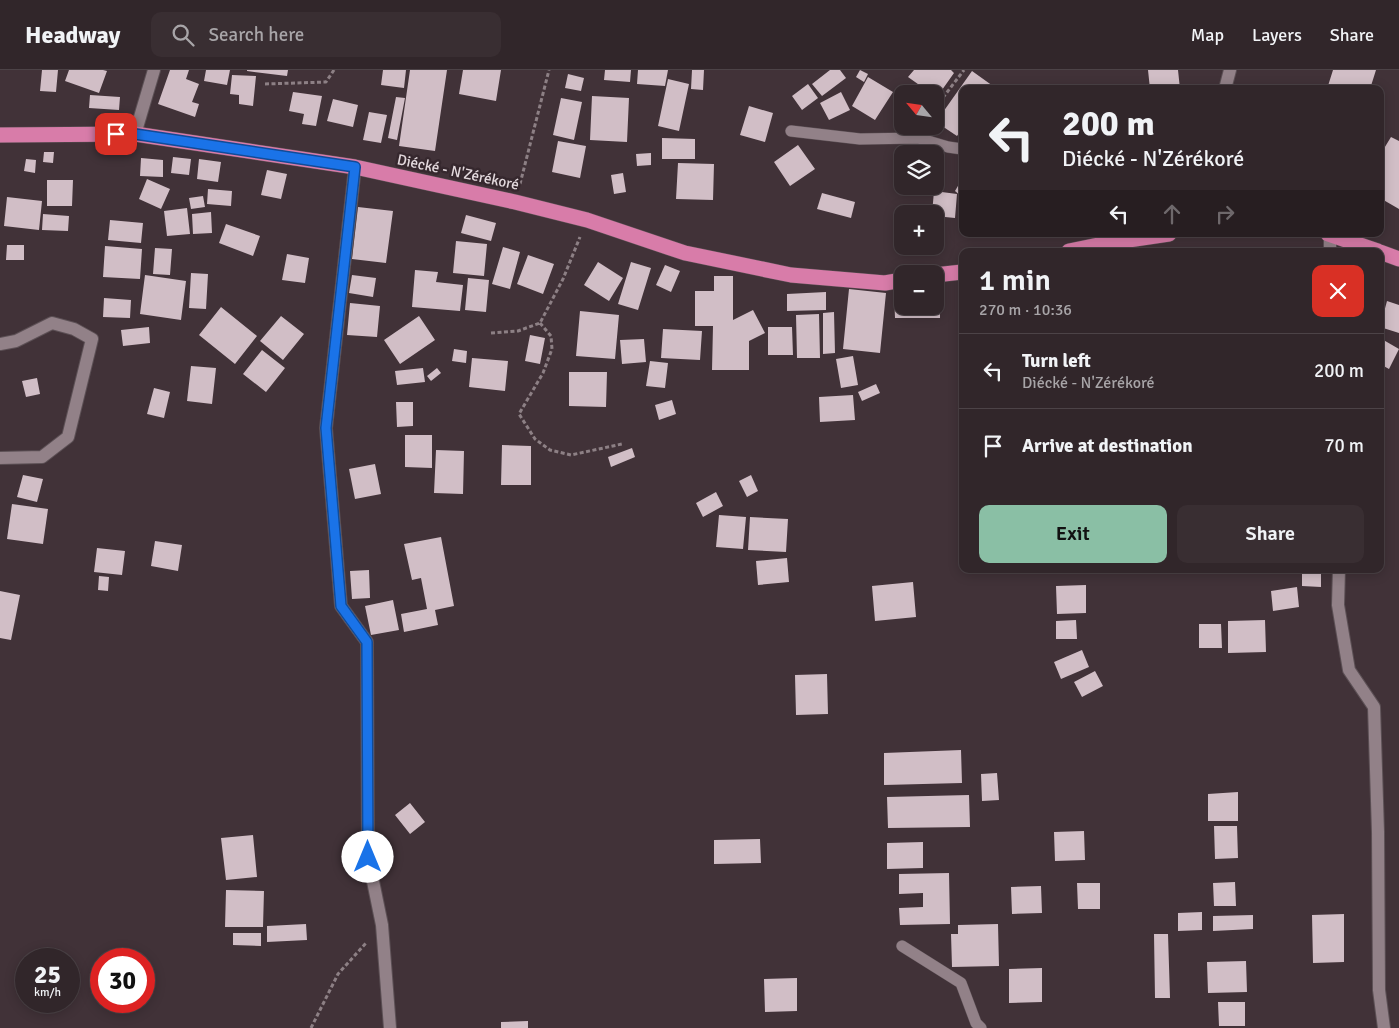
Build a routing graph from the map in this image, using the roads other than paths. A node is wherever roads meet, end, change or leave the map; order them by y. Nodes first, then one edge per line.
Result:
1 (154, 70) edge
2 (1230, 70) edge
3 (1226, 85) edge
4 (791, 131) dead end
5 (135, 134) junction
6 (0, 135) edge
7 (959, 149) edge
8 (355, 167) junction
9 (1123, 237) edge
10 (1337, 237) edge
11 (1108, 238) edge
12 (1078, 248) edge
13 (1368, 248) edge
14 (1384, 254) edge
15 (1399, 259) edge
16 (959, 272) edge
17 (944, 275) edge
18 (894, 281) edge
19 (0, 344) edge
20 (0, 458) edge
21 (1339, 573) edge
22 (902, 946) dead end
23 (390, 1028) edge
24 (981, 1028) edge
25 (1384, 1028) edge

1 - 5 street
2 - 3 street
4 - 7 lane
5 - 6 highway, Diécké - N'Zérékoré
5 - 8 highway, Diécké - N'Zérékoré
8 - 18 highway, Diécké - N'Zérékoré
8 - 23 street
9 - 11 highway
10 - 13 highway
11 - 12 highway
14 - 15 highway
16 - 17 highway
19 - 20 street
21 - 25 street
22 - 24 lane

